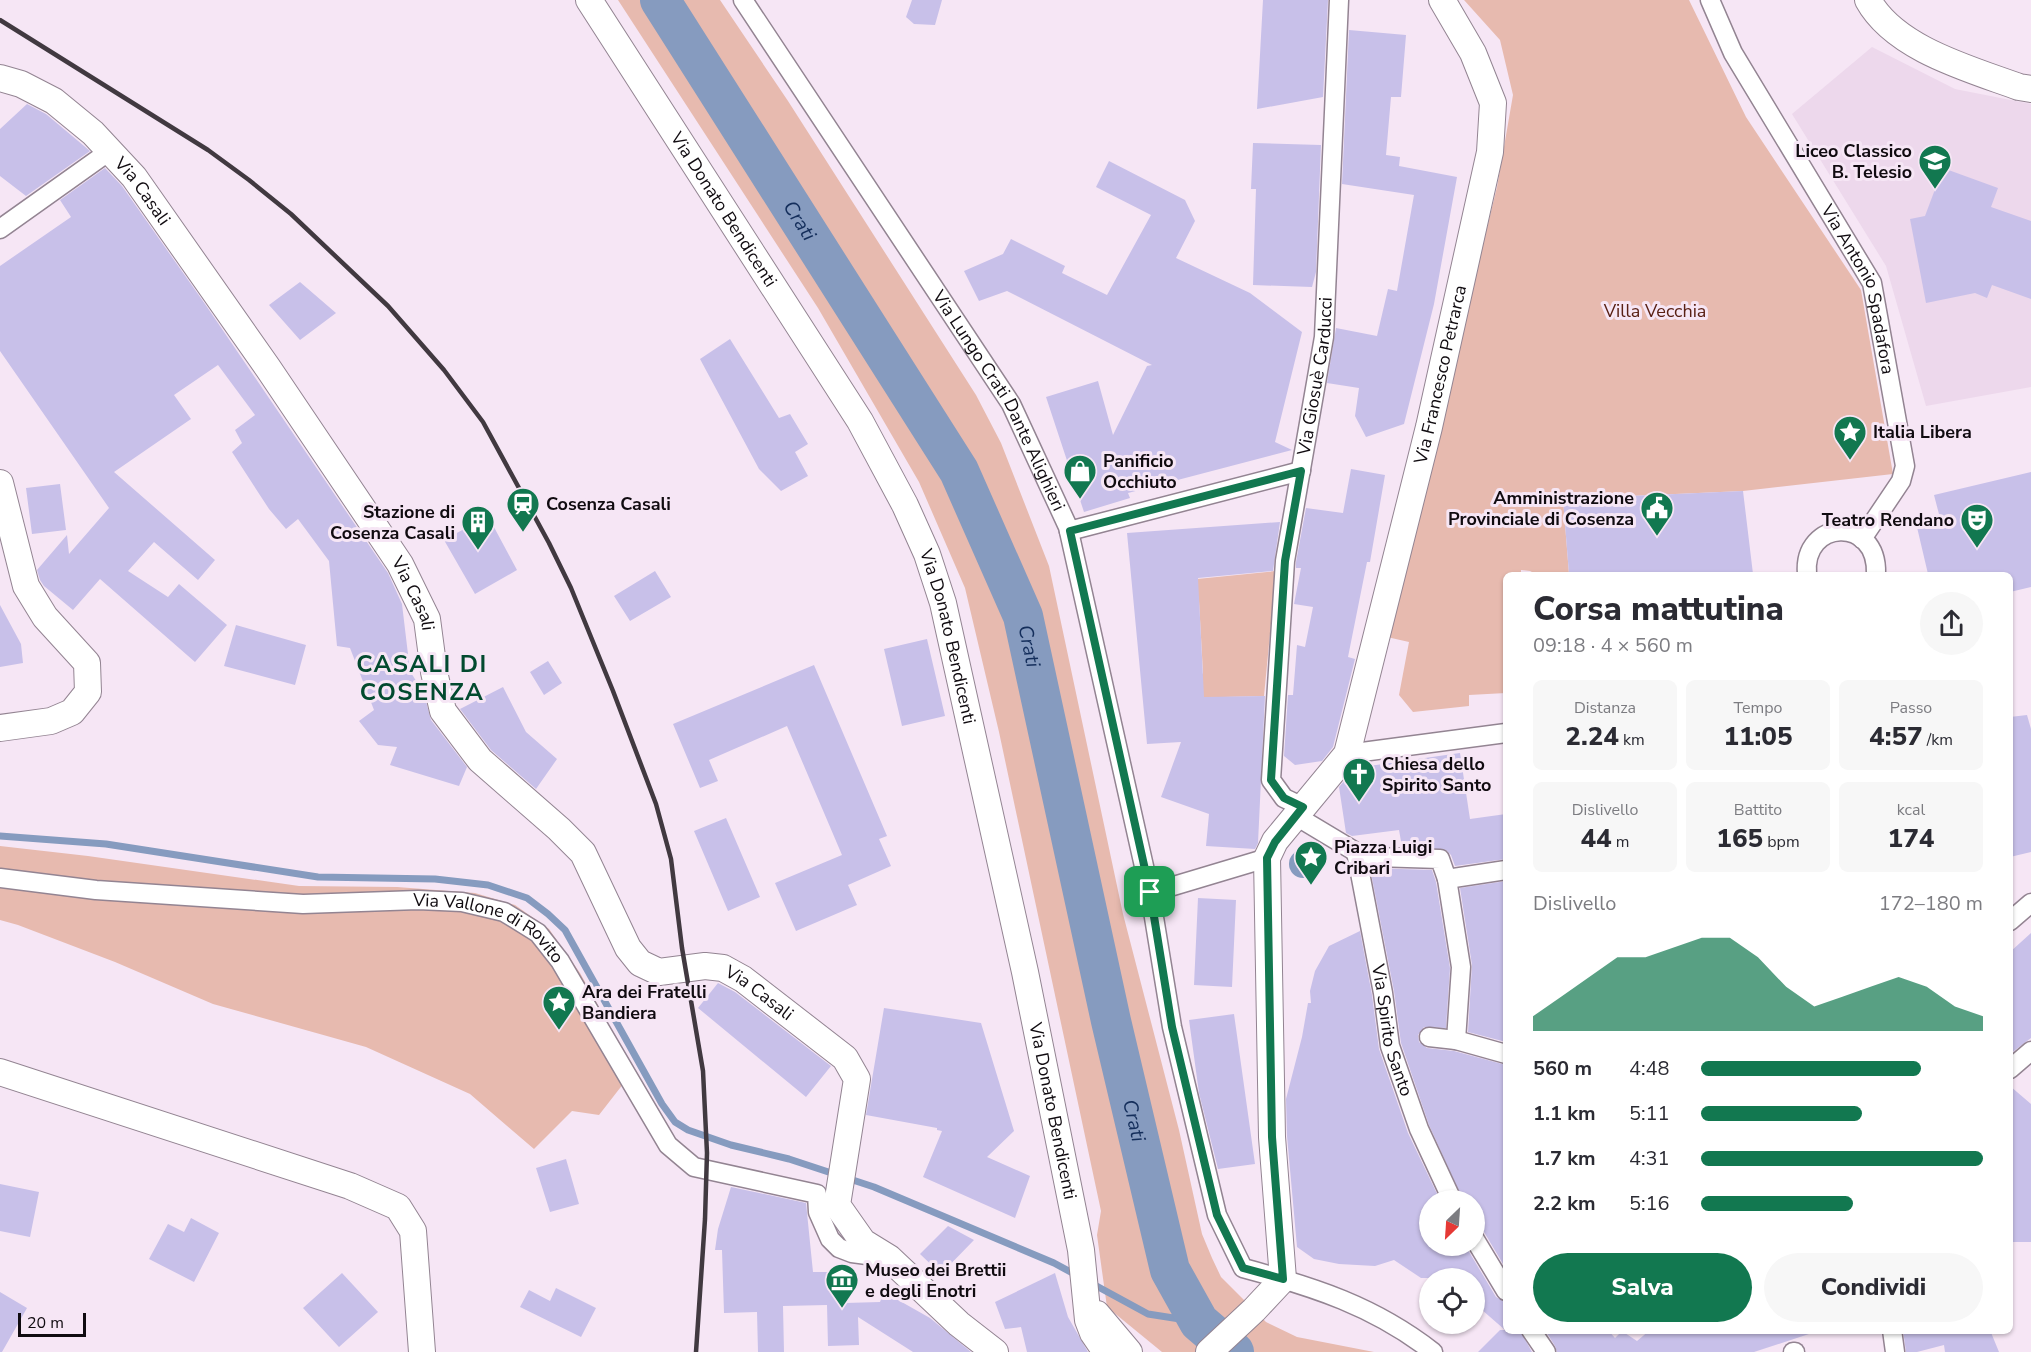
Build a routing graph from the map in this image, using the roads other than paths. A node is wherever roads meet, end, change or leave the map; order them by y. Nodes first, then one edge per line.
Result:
1 (589, 0) edge
2 (743, 0) edge
3 (1339, 0) edge
4 (1442, 0) edge
5 (1710, 0) edge
6 (1868, 0) edge
7 (10, 81) edge
8 (2031, 89) edge
9 (0, 100) edge
10 (111, 150) junction
11 (0, 229) edge
12 (1301, 471) junction
13 (0, 483) edge
14 (1070, 531) junction
15 (1862, 539) junction
16 (1807, 572) edge
17 (1876, 572) edge
18 (0, 728) edge
19 (1503, 733) edge
20 (1347, 754) junction
21 (1299, 811) junction
22 (1356, 852) junction
23 (1267, 858) junction
24 (1503, 870) edge
25 (0, 878) edge
26 (1447, 879) junction
27 (1150, 892) junction
28 (2031, 903) edge
29 (2013, 918) edge
30 (1429, 1037) dead end
31 (1456, 1040) junction
32 (2031, 1051) edge
33 (1503, 1053) edge
34 (2013, 1066) edge
35 (0, 1072) edge
36 (1447, 1190) edge
37 (1485, 1256) edge
38 (889, 1258) junction
39 (1283, 1279) junction
40 (1503, 1286) edge
41 (1087, 1298) junction
42 (1534, 1334) edge
43 (1893, 1334) edge
44 (422, 1352) edge
45 (995, 1352) edge
46 (1106, 1352) edge
47 (1129, 1352) edge
48 (1209, 1352) edge
49 (1433, 1352) edge
50 (1546, 1352) edge
51 (1895, 1352) edge

1 - 41 street, Via Donato Bendicenti
2 - 14 street, Via Lungo Crati Dante Alighieri
3 - 12 street, Via Giosuè Carducci
4 - 20 street, Via Francesco Petrarca
5 - 15 street, Via Antonio Spadafora
6 - 8 street
7 - 9 street
7 - 10 street, Via Casali
10 - 11 street
10 - 38 street, Via Casali
12 - 14 street
12 - 21 street, Via Giosuè Carducci
13 - 18 street
14 - 27 street, Via Lungo Crati Dante Alighieri
15 - 16 street
15 - 17 street
19 - 20 street
20 - 21 street
21 - 22 street, Via Giosuè Carducci
21 - 23 street
22 - 26 street
22 - 36 street, Via Spirito Santo
23 - 27 street
23 - 39 street
24 - 26 street
25 - 38 street, Via Vallone di Rovito
26 - 31 street
27 - 39 street, Via Lungo Crati Dante Alighieri
28 - 29 street
30 - 31 street
31 - 33 street
32 - 34 street
35 - 44 street
37 - 40 street
38 - 45 street
39 - 48 street
39 - 49 street
41 - 46 street, Via Donato Bendicenti
41 - 47 street
42 - 50 street
43 - 51 street

